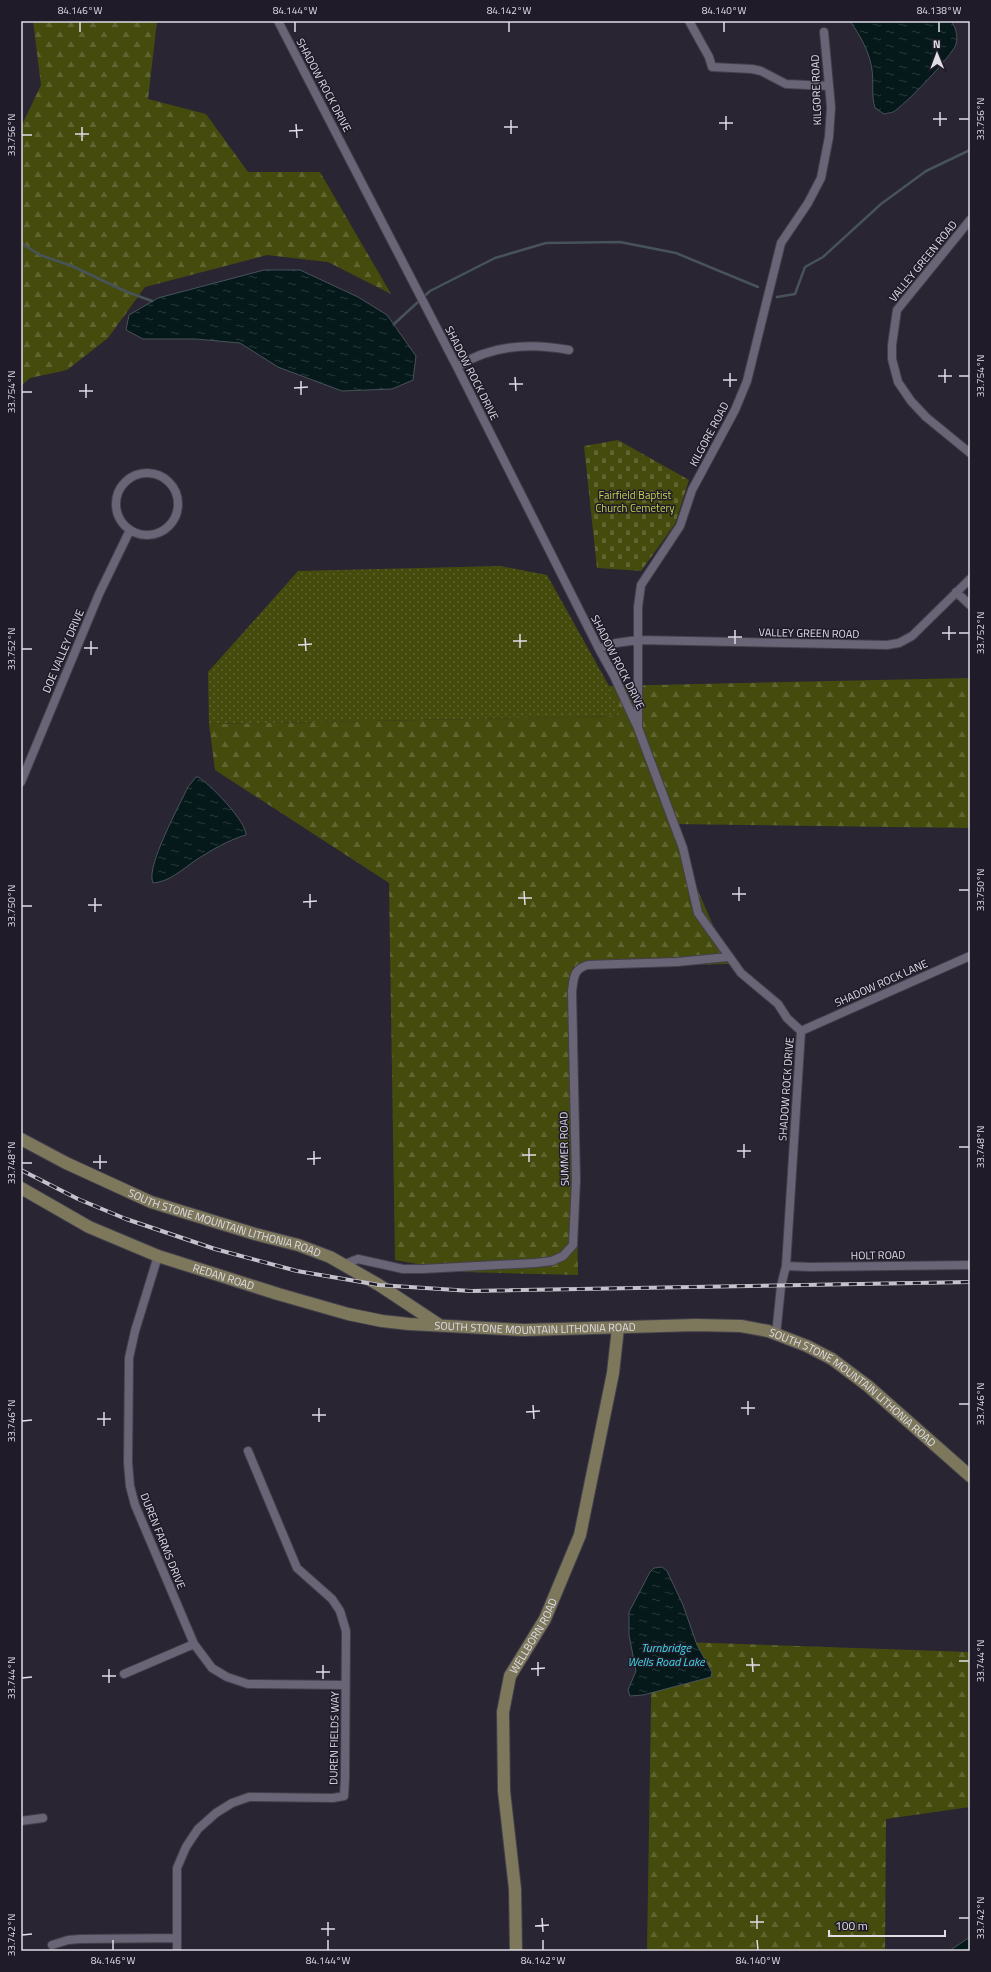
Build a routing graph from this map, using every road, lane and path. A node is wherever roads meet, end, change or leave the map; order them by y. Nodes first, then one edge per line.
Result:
1 (278, 21) edge
2 (690, 21) edge
3 (824, 32) dead end
4 (829, 86) junction
5 (970, 220) edge
6 (569, 350) dead end
7 (457, 367) junction
8 (969, 448) edge
9 (130, 530) junction
10 (970, 579) edge
11 (956, 592) junction
12 (970, 605) edge
13 (638, 640) junction
14 (599, 649) junction
15 (638, 728) junction
16 (21, 782) edge
17 (970, 956) edge
18 (728, 957) junction
19 (802, 1031) junction
20 (21, 1139) edge
21 (21, 1188) edge
22 (158, 1256) junction
23 (345, 1264) junction
24 (970, 1265) edge
25 (786, 1266) junction
26 (438, 1324) junction
27 (618, 1328) junction
28 (776, 1335) junction
29 (248, 1451) dead end
30 (970, 1476) edge
31 (194, 1644) junction
32 (124, 1674) dead end
33 (345, 1685) junction
34 (43, 1818) dead end
35 (21, 1821) edge
36 (178, 1938) junction
37 (52, 1945) dead end
38 (178, 1951) edge
39 (516, 1951) edge

1 - 7 street, SHADOW ROCK DRIVE
2 - 4 street
3 - 4 street, KILGORE ROAD
4 - 13 street, KILGORE ROAD
5 - 8 street, VALLEY GREEN ROAD
6 - 7 street
7 - 14 street, SHADOW ROCK DRIVE
9 - 9 street
9 - 16 street, DOE VALLEY DRIVE
10 - 11 street, VALLEY GREEN ROAD
11 - 12 street
11 - 13 street, VALLEY GREEN ROAD
13 - 14 street, VALLEY GREEN ROAD
13 - 15 street, KILGORE ROAD
14 - 15 street, SHADOW ROCK DRIVE
15 - 18 street, SHADOW ROCK DRIVE
17 - 19 street, SHADOW ROCK LANE
18 - 19 street, SHADOW ROCK DRIVE
18 - 23 street, SUMMER ROAD
19 - 25 street, SHADOW ROCK DRIVE
20 - 23 main road, SOUTH STONE MOUNTAIN LITHONIA ROAD
21 - 22 main road, REDAN ROAD
22 - 26 main road, REDAN ROAD
22 - 31 street, DUREN FARMS DRIVE
23 - 26 main road, SOUTH STONE MOUNTAIN LITHONIA ROAD
24 - 25 street, HOLT ROAD
25 - 28 street, SHADOW ROCK DRIVE
26 - 27 main road, SOUTH STONE MOUNTAIN LITHONIA ROAD
27 - 28 main road, SOUTH STONE MOUNTAIN LITHONIA ROAD
27 - 39 main road, WELLBORN ROAD
28 - 30 main road, SOUTH STONE MOUNTAIN LITHONIA ROAD
29 - 33 street, DUREN FIELDS WAY
31 - 32 street
31 - 33 street, DUREN FARMS DRIVE
33 - 36 street, DUREN FIELDS WAY
34 - 35 street
36 - 37 street
36 - 38 street, DUREN FIELDS WAY

